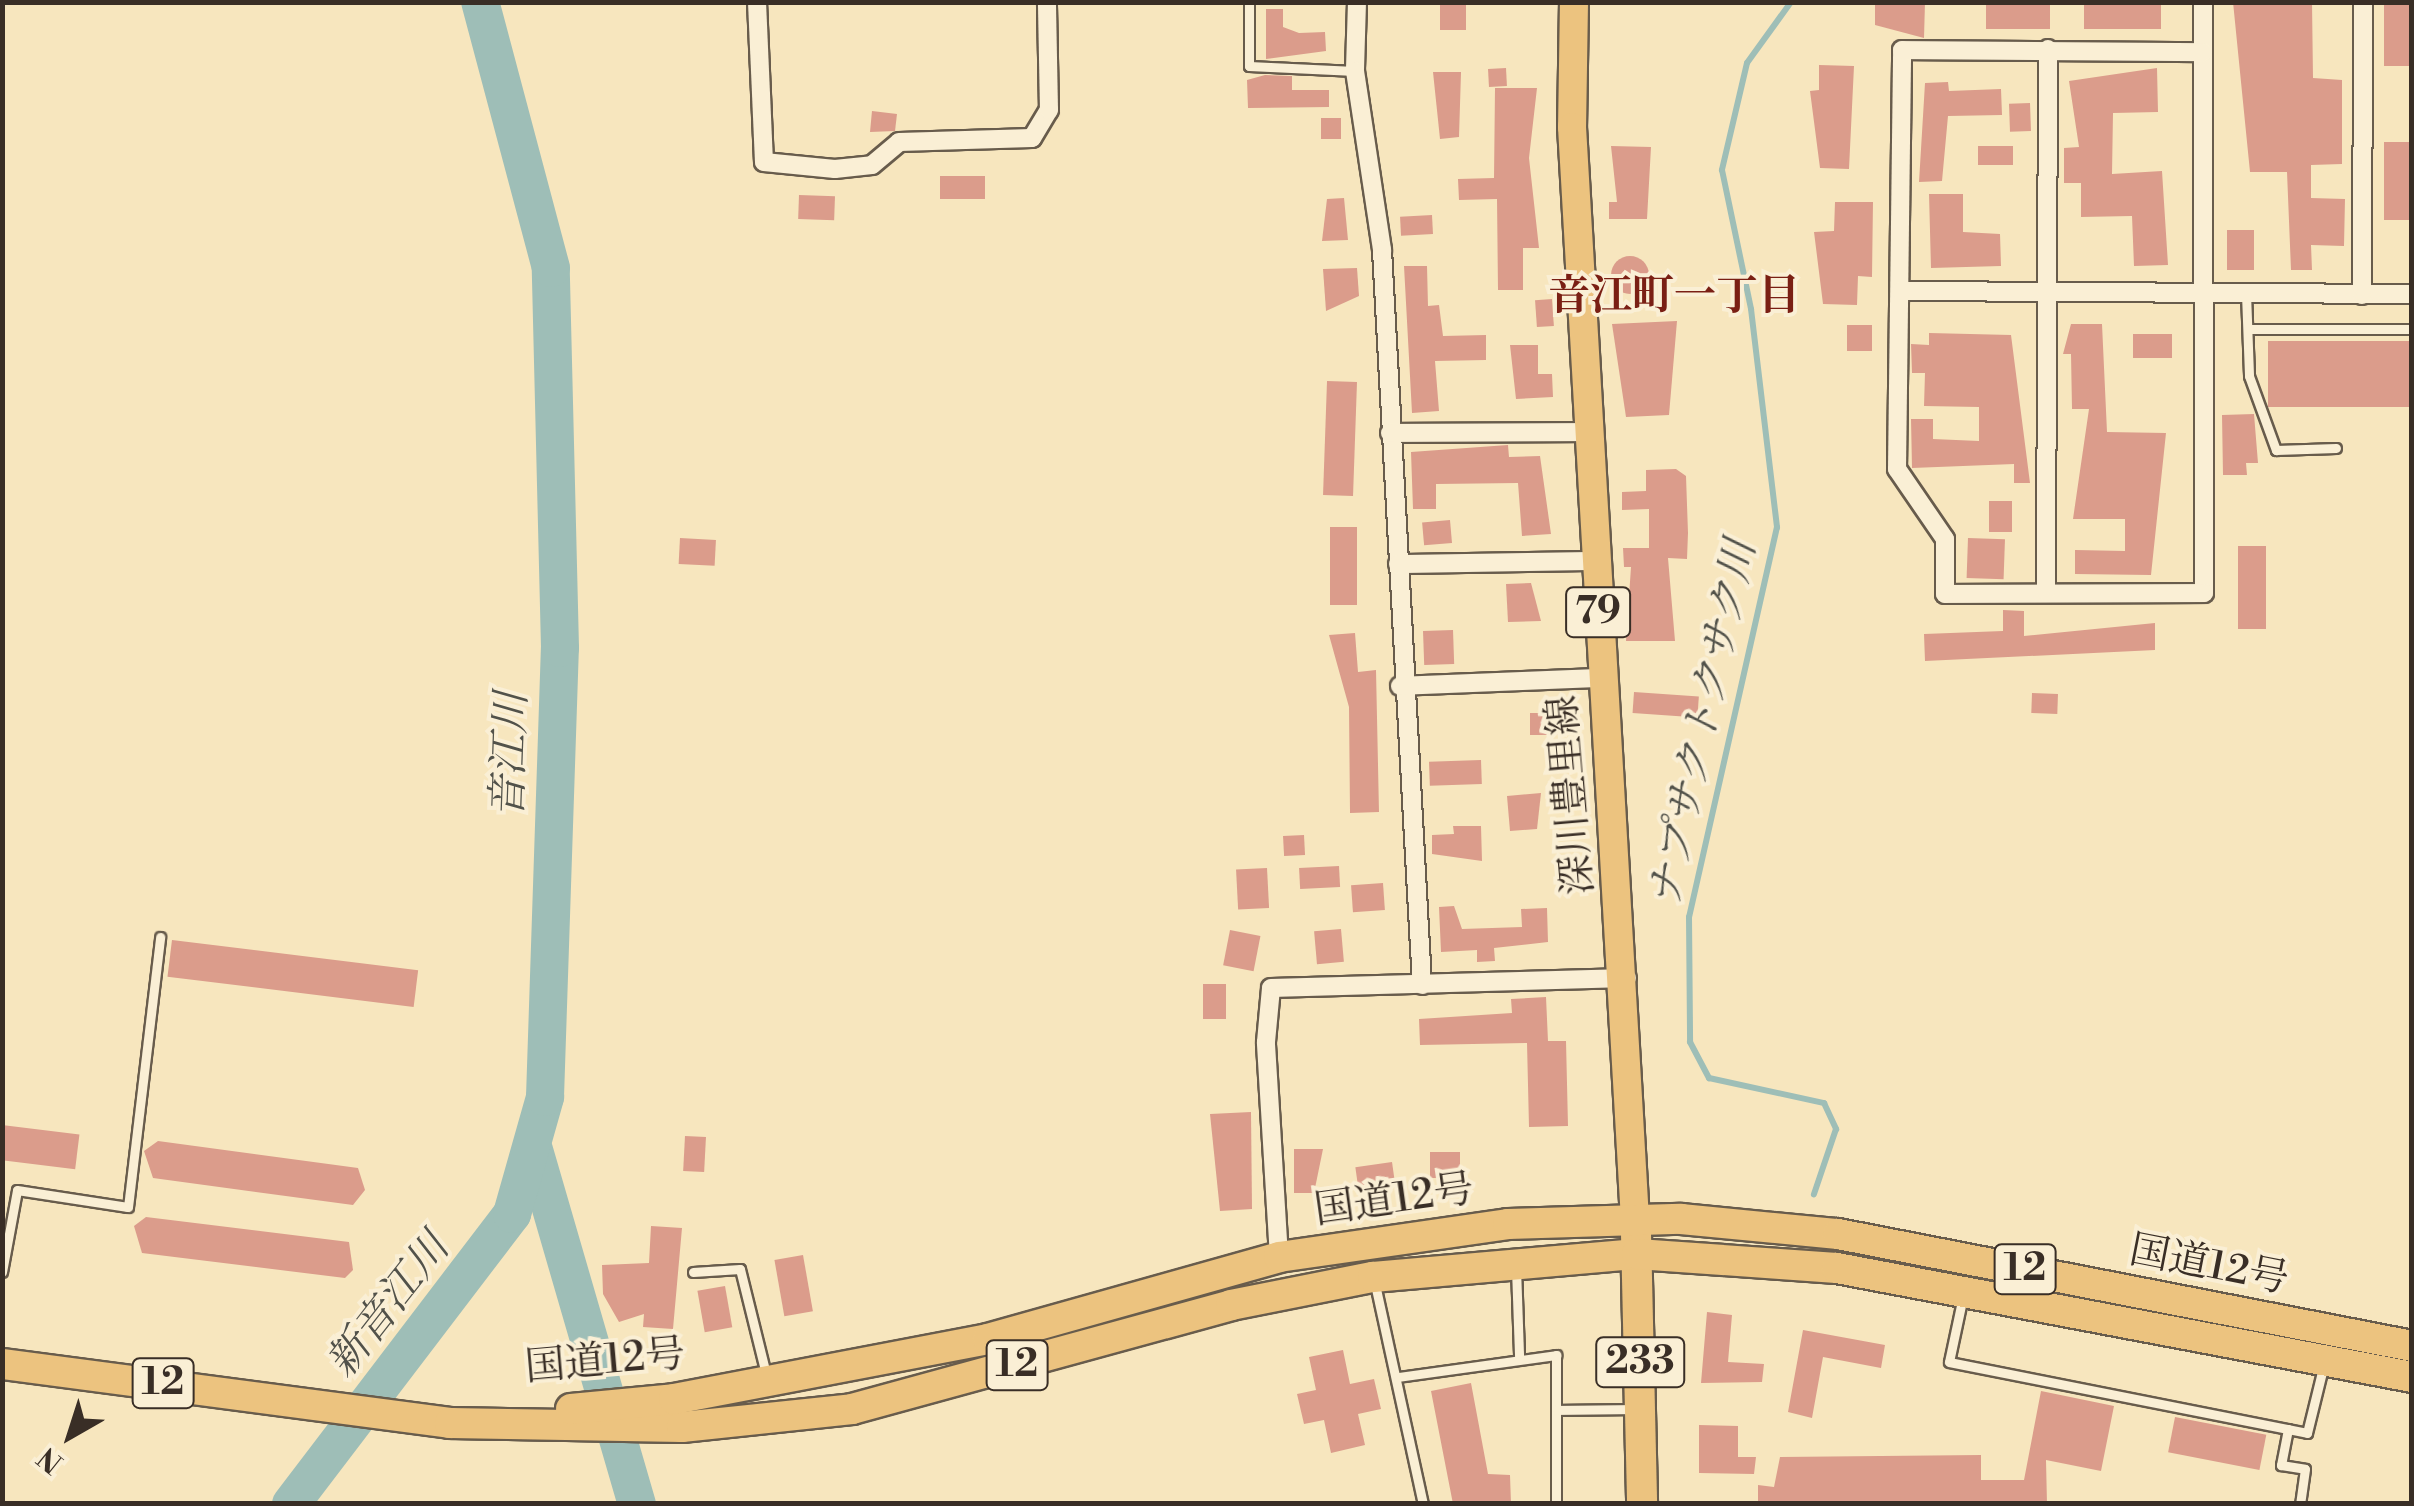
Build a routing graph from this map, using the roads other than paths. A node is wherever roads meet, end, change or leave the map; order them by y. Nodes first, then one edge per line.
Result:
1 (757, 2) edge
2 (1047, 2) edge
3 (1249, 2) edge
4 (1357, 2) edge
5 (1574, 2) edge
6 (2204, 2) edge
7 (2363, 2) edge
8 (2048, 49) junction
9 (2204, 52) junction
10 (1355, 70) junction
11 (1901, 291) junction
12 (2049, 292) junction
13 (2200, 292) junction
14 (2246, 293) junction
15 (2412, 294) edge
16 (2362, 295) junction
17 (2249, 329) junction
18 (2412, 329) edge
19 (1589, 432) junction
20 (1390, 433) junction
21 (2336, 448) dead end
22 (1596, 561) junction
23 (1398, 564) junction
24 (2046, 592) junction
25 (1601, 678) junction
26 (1400, 686) junction
27 (160, 936) dead end
28 (1628, 978) junction
29 (1422, 985) junction
30 (1635, 1220) junction
31 (1637, 1254) junction
32 (1279, 1257) junction
33 (1515, 1260) junction
34 (2, 1272) edge
35 (693, 1272) dead end
36 (1373, 1277) junction
37 (1964, 1292) junction
38 (2412, 1346) edge
39 (1519, 1356) junction
40 (2325, 1360) junction
41 (2, 1364) edge
42 (1398, 1377) junction
43 (2412, 1377) edge
44 (768, 1380) junction
45 (1642, 1408) junction
46 (394, 1410) junction
47 (1556, 1410) junction
48 (2288, 1429) junction
49 (1423, 1504) edge
50 (1556, 1504) edge
51 (1642, 1504) edge
52 (2300, 1504) edge

1 - 2 street
3 - 10 lane
4 - 10 street
5 - 19 main road, 深川豊里線 / 79
6 - 9 street
7 - 16 street
8 - 9 street
8 - 11 street
8 - 12 street
9 - 13 street
10 - 20 street
11 - 12 street
11 - 24 street
12 - 13 street
12 - 24 street
13 - 14 street
13 - 24 street
14 - 16 street
14 - 17 lane
15 - 16 street
17 - 18 lane
17 - 21 lane
19 - 20 street
19 - 22 main road, 深川豊里線 / 79
20 - 23 street
22 - 23 street
22 - 25 main road, 深川豊里線 / 79
23 - 26 street
25 - 26 street
25 - 28 main road, 深川豊里線 / 79
26 - 29 street
27 - 34 lane
28 - 29 street
28 - 30 main road, 深川豊里線 / 79
29 - 32 street
30 - 31 highway, 233
30 - 32 highway, 国道12号 / 12
30 - 38 highway, 国道12号 / 12
31 - 33 highway, 国道12号 / 12
31 - 37 highway, 国道12号 / 12
31 - 45 highway, 233
32 - 44 highway, 国道12号 / 12
33 - 36 highway, 国道12号 / 12
33 - 39 lane
35 - 44 lane
36 - 42 lane
36 - 46 highway, 国道12号 / 12
37 - 40 highway, 国道12号 / 12
37 - 48 lane
39 - 42 lane
39 - 47 lane
40 - 43 highway, 国道12号 / 12
40 - 48 lane
41 - 46 highway, 国道12号 / 12
42 - 49 lane
44 - 46 highway, 国道12号 / 12
45 - 47 lane
45 - 51 highway, 233
47 - 50 lane
48 - 52 lane

